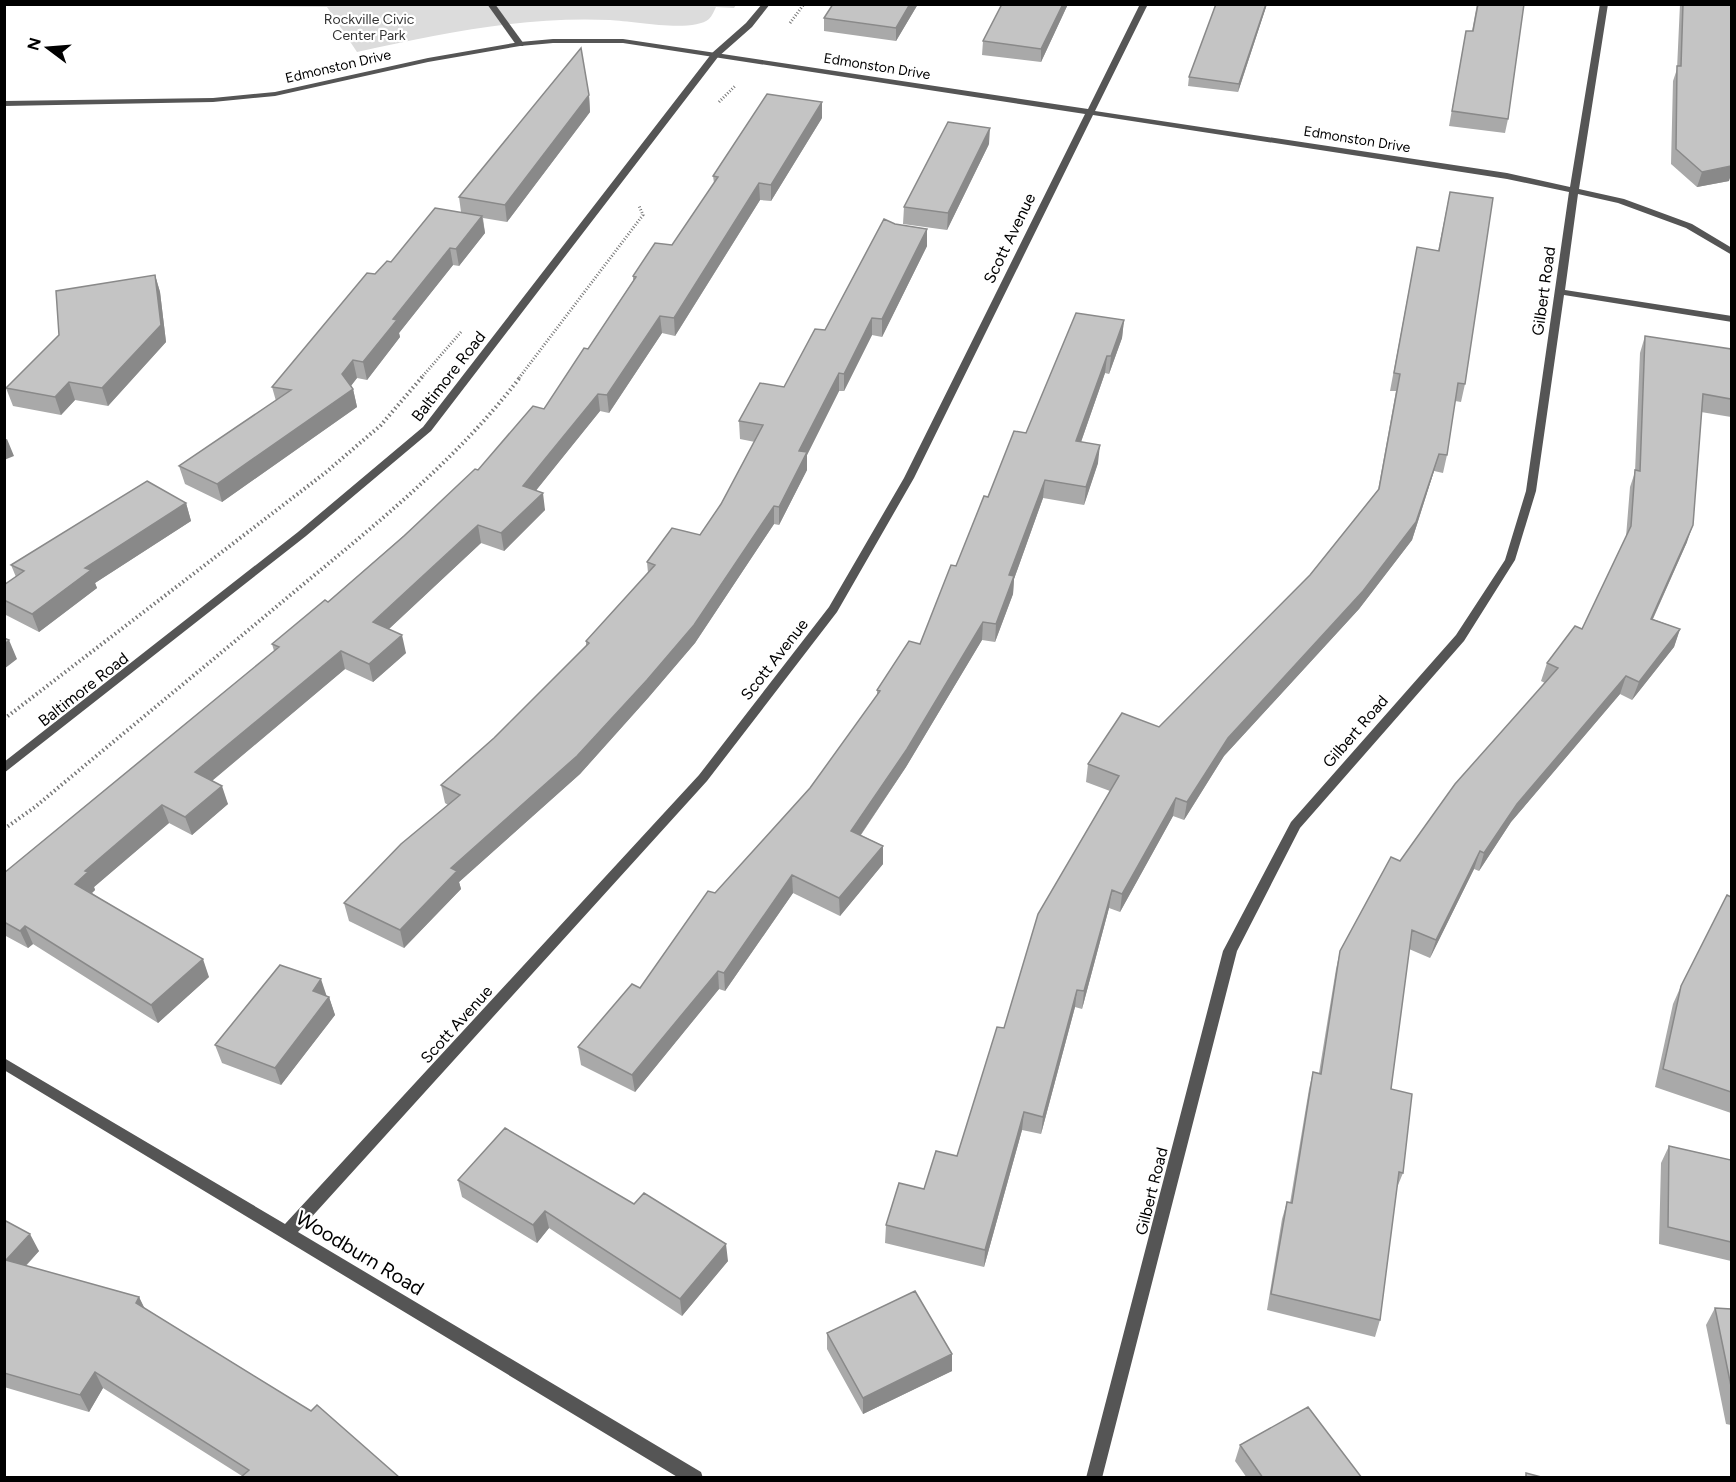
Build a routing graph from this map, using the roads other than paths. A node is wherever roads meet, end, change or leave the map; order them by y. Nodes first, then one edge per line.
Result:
1 (491, 4) edge
2 (766, 4) edge
3 (1144, 4) edge
4 (1604, 4) edge
5 (519, 44) junction
6 (715, 55) junction
7 (4, 104) edge
8 (1090, 112) junction
9 (1574, 191) junction
10 (1731, 252) edge
11 (1560, 292) junction
12 (1731, 319) edge
13 (4, 769) edge
14 (4, 1063) edge
15 (286, 1234) junction
16 (695, 1478) edge
17 (1095, 1478) edge

1 - 5 street
2 - 6 street, Baltimore Road
3 - 8 street, Scott Avenue
4 - 9 street, Gilbert Road
5 - 6 street, Edmonston Drive
5 - 7 street, Edmonston Drive
6 - 8 street, Edmonston Drive
6 - 13 street, Baltimore Road
8 - 9 street, Edmonston Drive
8 - 15 street, Scott Avenue
9 - 10 street, Edmonston Drive
9 - 11 street, Gilbert Road
11 - 12 street
11 - 17 street, Gilbert Road
14 - 15 street, Woodburn Road
15 - 16 street, Woodburn Road

